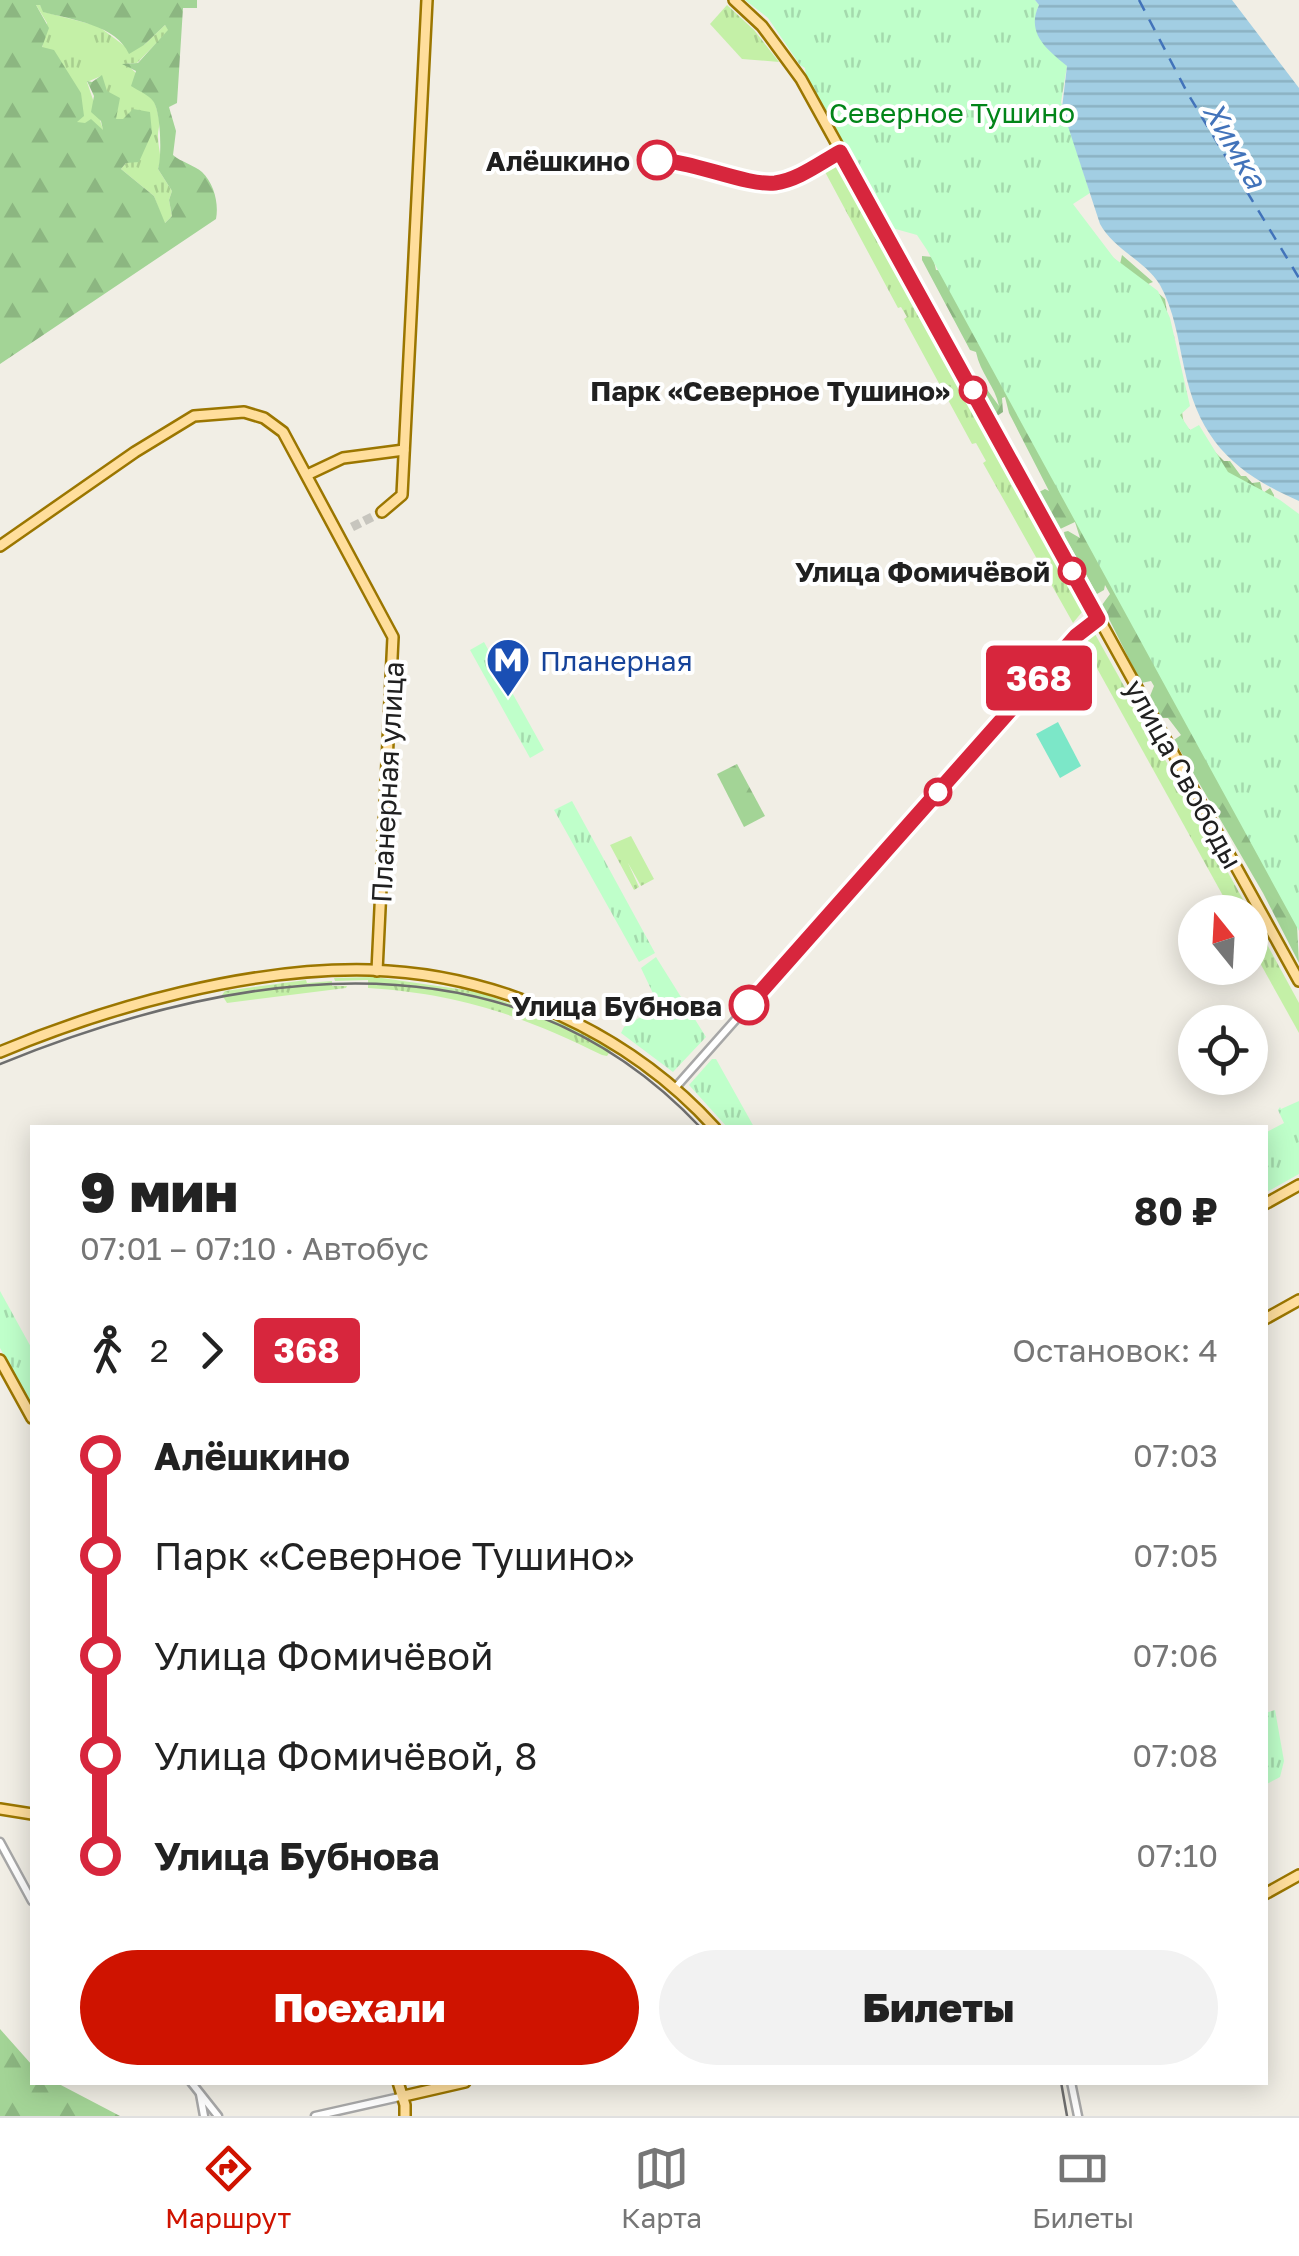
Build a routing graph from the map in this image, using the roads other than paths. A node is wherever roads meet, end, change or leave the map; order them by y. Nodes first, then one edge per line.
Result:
1 (427, 0) edge
2 (734, 0) edge
3 (404, 450) junction
4 (307, 475) junction
5 (382, 512) tunnel mouth
6 (352, 527) tunnel mouth
7 (339, 533) junction
8 (0, 546) edge
9 (1098, 619) junction
10 (377, 971) junction
11 (1299, 981) edge
12 (0, 1052) edge
13 (676, 1088) junction
14 (712, 1125) edge
15 (1299, 1185) edge
16 (1268, 1202) edge
17 (1299, 1300) edge
18 (1268, 1317) edge
19 (0, 1360) edge
20 (30, 1414) edge
21 (0, 1809) edge
22 (30, 1814) edge
23 (0, 1842) edge
24 (1299, 1875) edge
25 (1268, 1892) edge
26 (30, 1897) edge
27 (193, 2085) edge
28 (399, 2085) edge
29 (453, 2085) edge
30 (1071, 2085) edge
31 (199, 2092) junction
32 (404, 2096) junction
33 (217, 2114) edge
34 (204, 2116) edge
35 (314, 2116) edge
36 (405, 2116) edge
37 (1078, 2116) edge

1 - 3 main road
2 - 9 main road, улица Свободы
3 - 4 main road
3 - 5 main road
4 - 7 main road, Планерная улица
4 - 8 main road, Планерная улица
6 - 7 main road
7 - 10 main road, Планерная улица
9 - 11 main road, улица Свободы
9 - 13 street
10 - 12 main road
10 - 13 main road
13 - 14 main road
15 - 16 main road
17 - 18 main road
19 - 20 main road
21 - 22 main road
23 - 26 street
24 - 25 main road
27 - 31 street
28 - 32 main road
29 - 32 main road
30 - 37 street
31 - 33 street
31 - 34 street
32 - 35 street
32 - 36 main road

